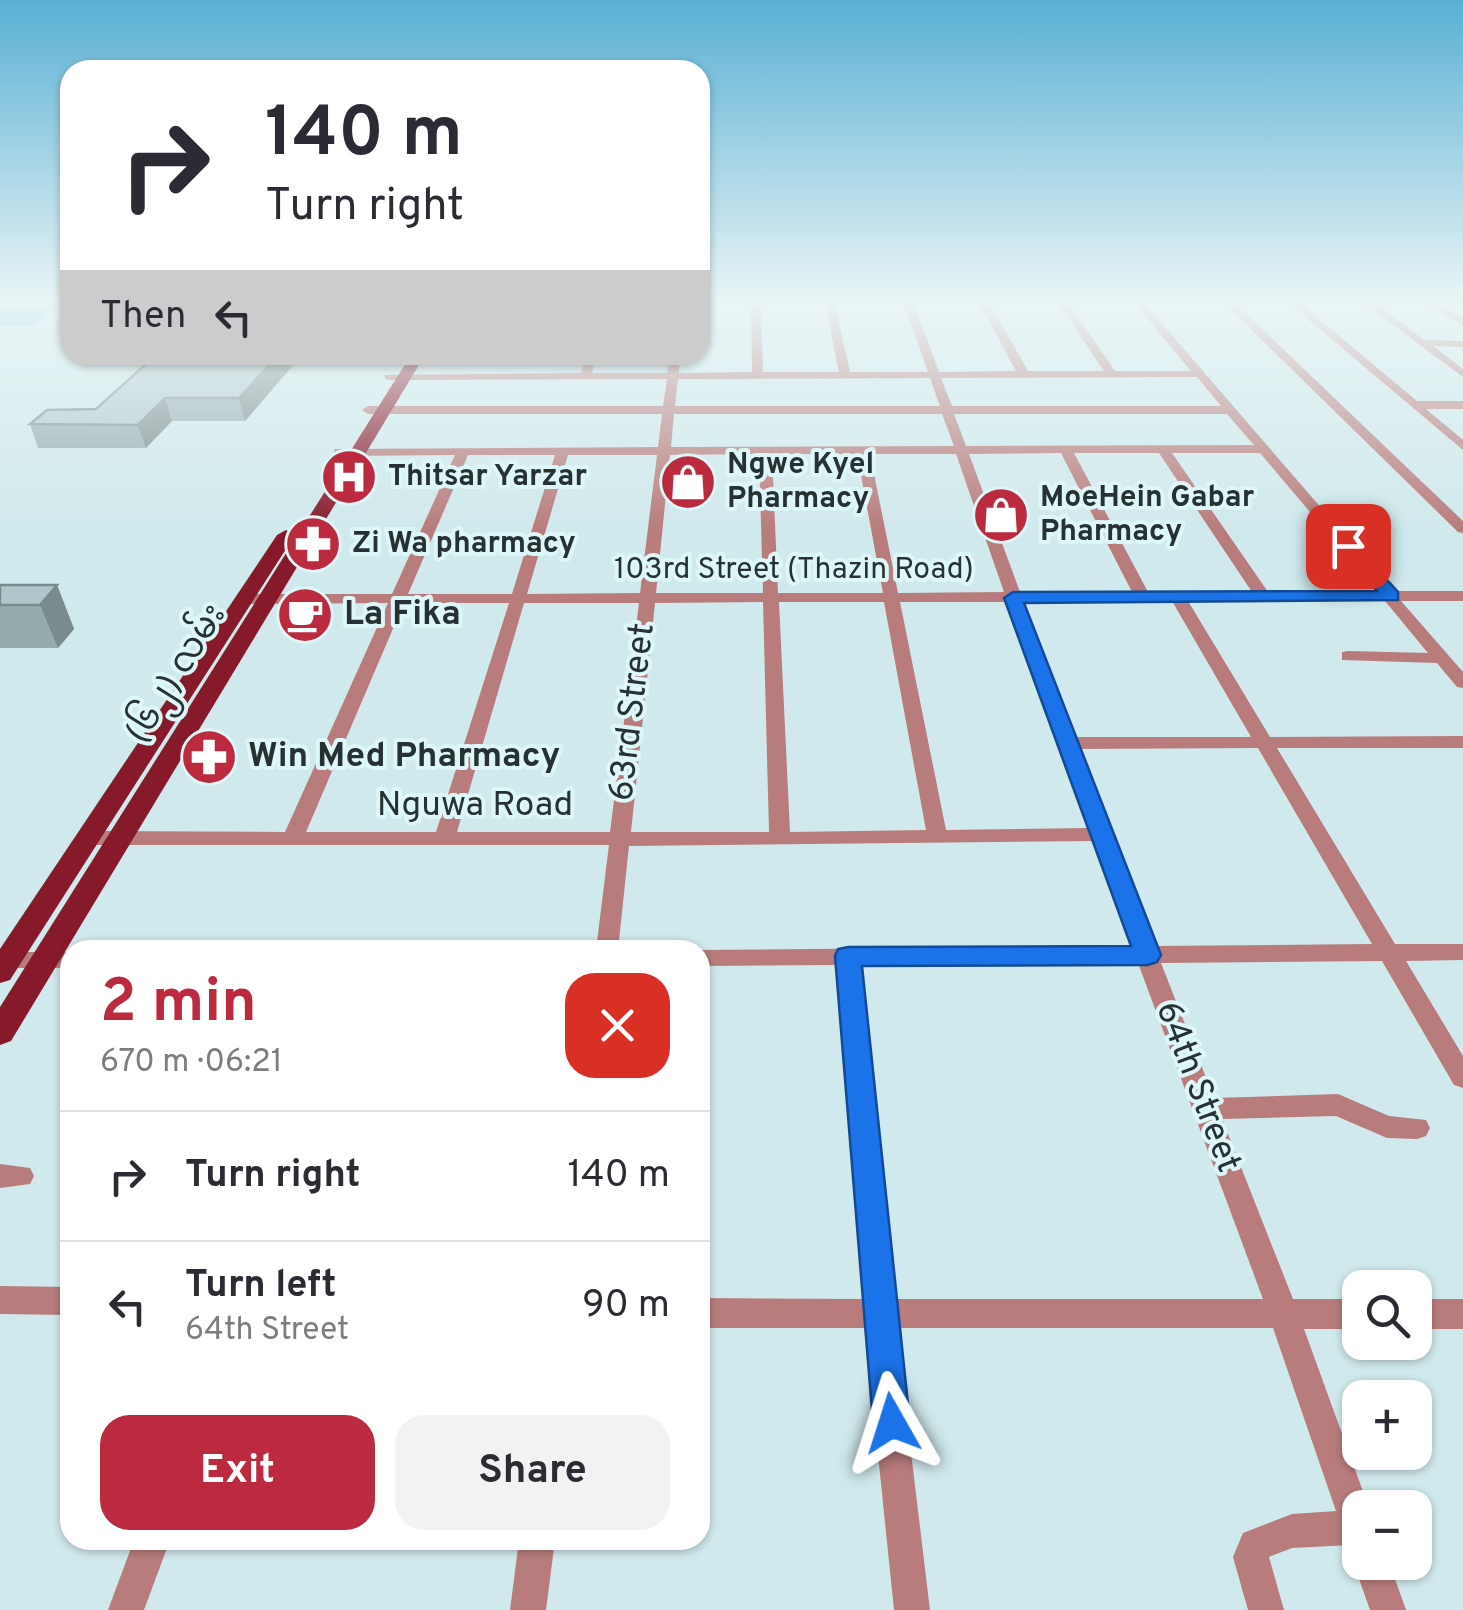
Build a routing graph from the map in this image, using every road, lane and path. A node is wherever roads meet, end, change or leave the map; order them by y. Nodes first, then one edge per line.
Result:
1 (396, 379) edge
2 (672, 379) edge
3 (936, 379) edge
4 (1202, 379) edge
5 (1308, 379) edge
6 (1384, 379) edge
7 (1415, 405) junction
8 (1463, 405) edge
9 (376, 410) junction
10 (668, 410) junction
11 (945, 410) junction
12 (1228, 410) junction
13 (1463, 446) edge
14 (1262, 449) junction
15 (863, 450) junction
16 (1066, 450) junction
17 (1163, 450) junction
18 (563, 451) junction
19 (765, 451) junction
20 (960, 451) junction
21 (340, 452) junction
22 (358, 452) junction
23 (463, 452) junction
24 (664, 452) junction
25 (1463, 529) edge
26 (1391, 596) junction
27 (1463, 596) edge
28 (646, 597) junction
29 (888, 597) junction
30 (396, 598) junction
31 (521, 598) junction
32 (773, 598) junction
33 (1013, 598) junction
34 (1143, 598) junction
35 (1178, 598) junction
36 (1264, 598) junction
37 (256, 599) junction
38 (1348, 656) dead end
39 (1442, 658) junction
40 (1463, 682) edge
41 (1066, 742) junction
42 (1463, 742) edge
43 (1264, 743) junction
44 (1101, 834) junction
45 (937, 836) junction
46 (445, 837) junction
47 (88, 838) junction
48 (120, 838) junction
49 (618, 838) junction
50 (292, 839) junction
51 (780, 839) junction
52 (66, 940) edge
53 (608, 940) edge
54 (1387, 950) junction
55 (1463, 952) edge
56 (1148, 955) junction
57 (848, 956) junction
58 (710, 958) edge
59 (56, 960) edge
60 (2, 964) edge
61 (0, 1032) edge
62 (1463, 1078) edge
63 (1206, 1109) junction
64 (1417, 1128) dead end
65 (0, 1300) edge
66 (60, 1301) edge
67 (880, 1311) junction
68 (1283, 1313) junction
69 (710, 1314) edge
70 (1342, 1314) edge
71 (1432, 1314) edge
72 (1463, 1314) edge
73 (1345, 1490) edge
74 (1342, 1530) edge
75 (148, 1550) edge
76 (535, 1550) edge
77 (1377, 1580) edge
78 (126, 1610) edge
79 (528, 1610) edge
80 (912, 1610) edge
81 (1266, 1610) edge
82 (1388, 1610) edge

1 - 9 main road, (၆၂) လမ်း
2 - 10 street, 63rd Street
3 - 11 street, 64th Street
4 - 12 street
5 - 25 street
6 - 7 street
7 - 8 street
7 - 13 street
9 - 10 street
9 - 21 main road, (၆၂) လမ်း
9 - 22 main road, (၆၂) လမ်း
10 - 11 street
10 - 24 street, 63rd Street
11 - 12 street
11 - 20 street, 64th Street
12 - 14 street
14 - 17 street
14 - 26 street
15 - 19 street
15 - 20 street
15 - 29 street
16 - 17 street
16 - 20 street
16 - 34 street
17 - 36 street
18 - 23 street
18 - 24 street
18 - 31 street
19 - 24 street
19 - 32 street
20 - 33 street, 64th Street
21 - 22 street
21 - 37 main road, (၆၂) လမ်း
22 - 23 street
22 - 37 main road, (၆၂) လမ်း
23 - 30 street
24 - 28 street, 63rd Street
26 - 27 street, 103rd Street (Thazin Road)
26 - 36 street, 103rd Street (Thazin Road)
26 - 39 street
28 - 31 street, 103rd Street (Thazin Road)
28 - 32 street, 103rd Street (Thazin Road)
28 - 49 street, 63rd Street
29 - 32 street, 103rd Street (Thazin Road)
29 - 33 street, 103rd Street (Thazin Road)
29 - 45 street
30 - 31 street, 103rd Street (Thazin Road)
30 - 37 street, 103rd Street (Thazin Road)
30 - 50 street
31 - 46 street
32 - 51 street
33 - 34 street, 103rd Street (Thazin Road)
33 - 41 street, 64th Street
34 - 35 street, 103rd Street (Thazin Road)
35 - 36 street, 103rd Street (Thazin Road)
35 - 43 street
37 - 47 main road, (၆၂) လမ်း
37 - 48 main road, (၆၂) လမ်း
38 - 39 street
39 - 40 street
41 - 43 street
41 - 44 street, 64th Street
42 - 43 street
43 - 54 street
44 - 45 street, Nguwa Road
44 - 56 street, 64th Street
45 - 51 street, Nguwa Road
46 - 49 street, Nguwa Road
46 - 50 street, Nguwa Road
47 - 48 street, Nguwa Road
47 - 60 main road, (၆၂) လမ်း
48 - 50 street, Nguwa Road
48 - 52 main road, (၆၂) လမ်း
49 - 51 street, Nguwa Road
49 - 53 street, 63rd Street
54 - 55 street
54 - 56 street
54 - 62 street
56 - 57 street
56 - 63 street, 64th Street
57 - 58 street
57 - 67 street
59 - 60 street
59 - 61 main road, (၆၂) လမ်း
63 - 64 street
63 - 68 street, 64th Street
65 - 66 street
67 - 68 street
67 - 69 street
67 - 80 street
68 - 70 street
68 - 73 street, 64th Street
71 - 72 street
74 - 81 street
75 - 78 street
76 - 79 street
77 - 82 street

